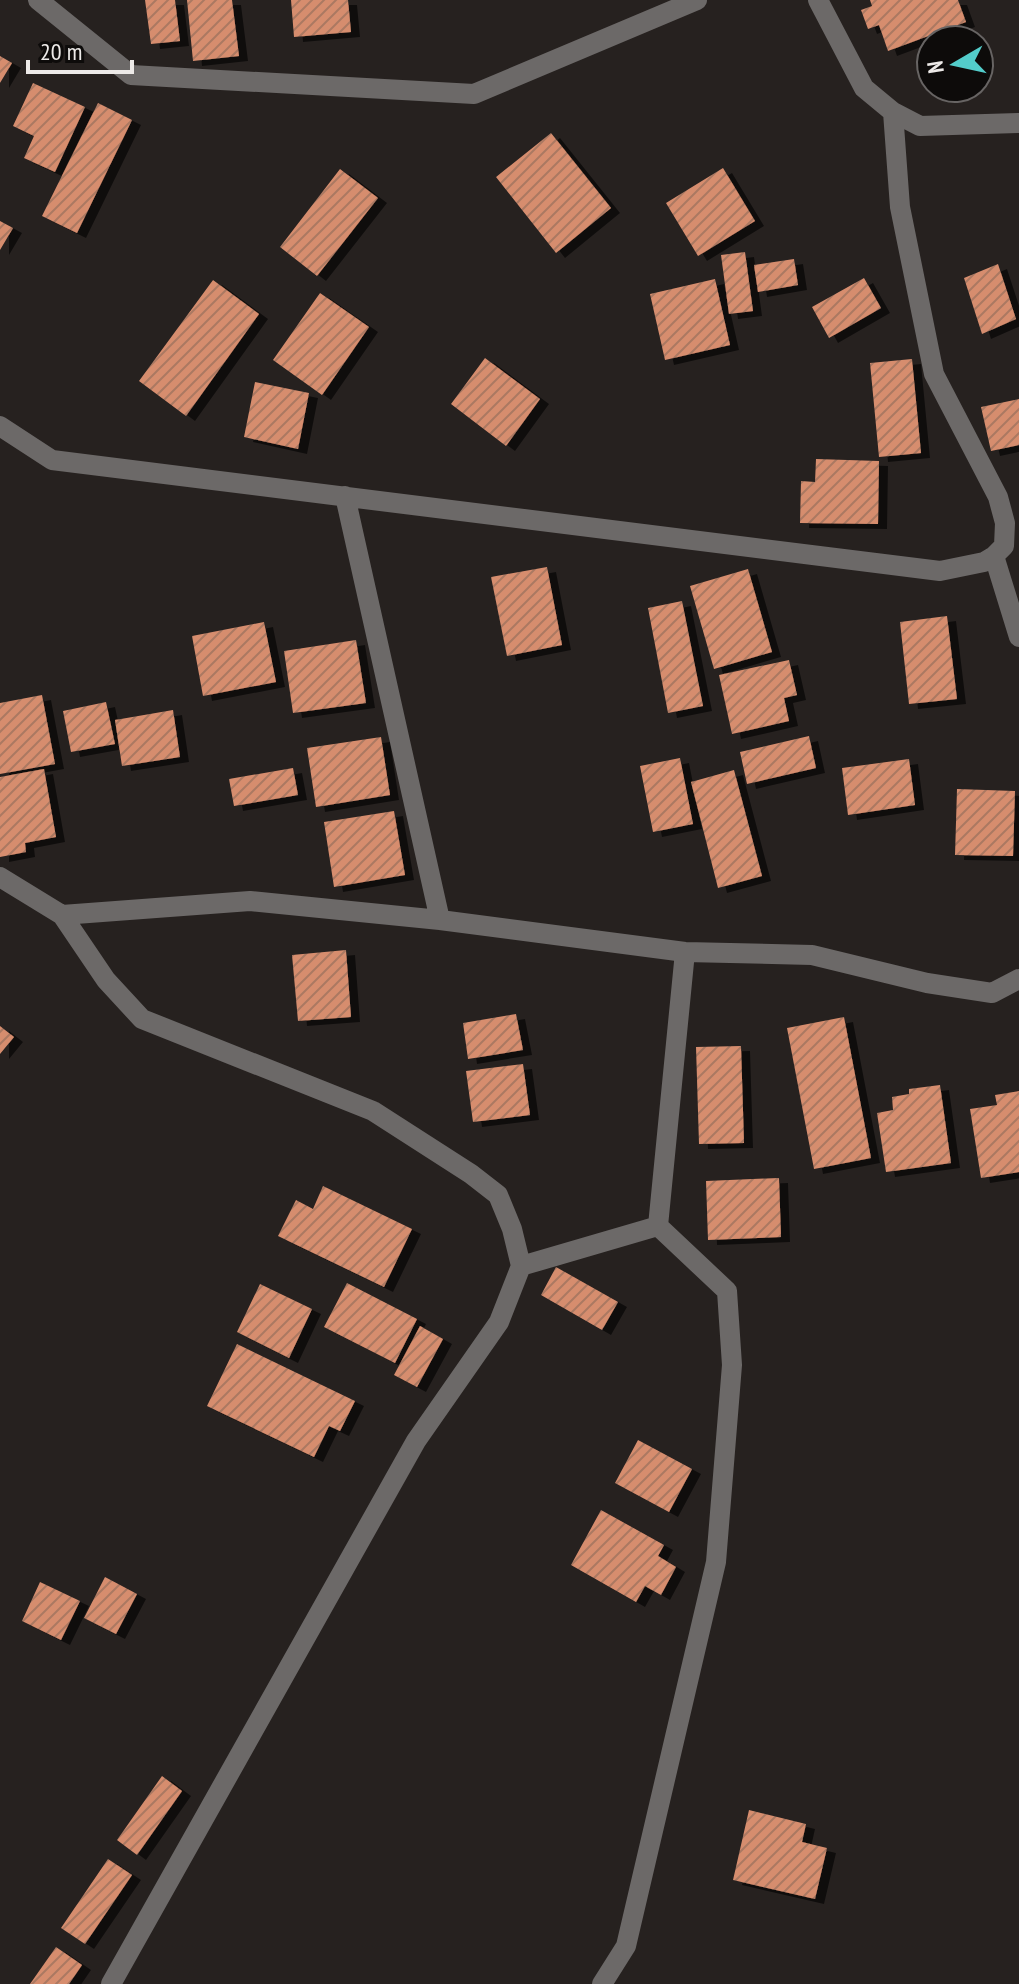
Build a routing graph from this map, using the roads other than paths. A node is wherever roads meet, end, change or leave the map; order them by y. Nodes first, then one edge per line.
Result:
1 (38, 0) edge
2 (697, 0) edge
3 (818, 0) edge
4 (893, 112) junction
5 (1019, 123) edge
6 (0, 426) edge
7 (345, 496) junction
8 (994, 556) junction
9 (1019, 637) edge
10 (0, 877) edge
11 (62, 915) junction
12 (440, 920) junction
13 (685, 952) junction
14 (1019, 979) edge
15 (658, 1226) junction
16 (521, 1266) junction
17 (111, 1984) edge
18 (602, 1984) edge

1 - 2 street
3 - 4 street
4 - 5 street
4 - 8 street
6 - 7 street
7 - 8 street
7 - 12 street
8 - 9 street
10 - 11 street
11 - 12 street
11 - 16 street
12 - 13 street
13 - 14 street
13 - 15 street
15 - 16 street
15 - 18 street
16 - 17 street

